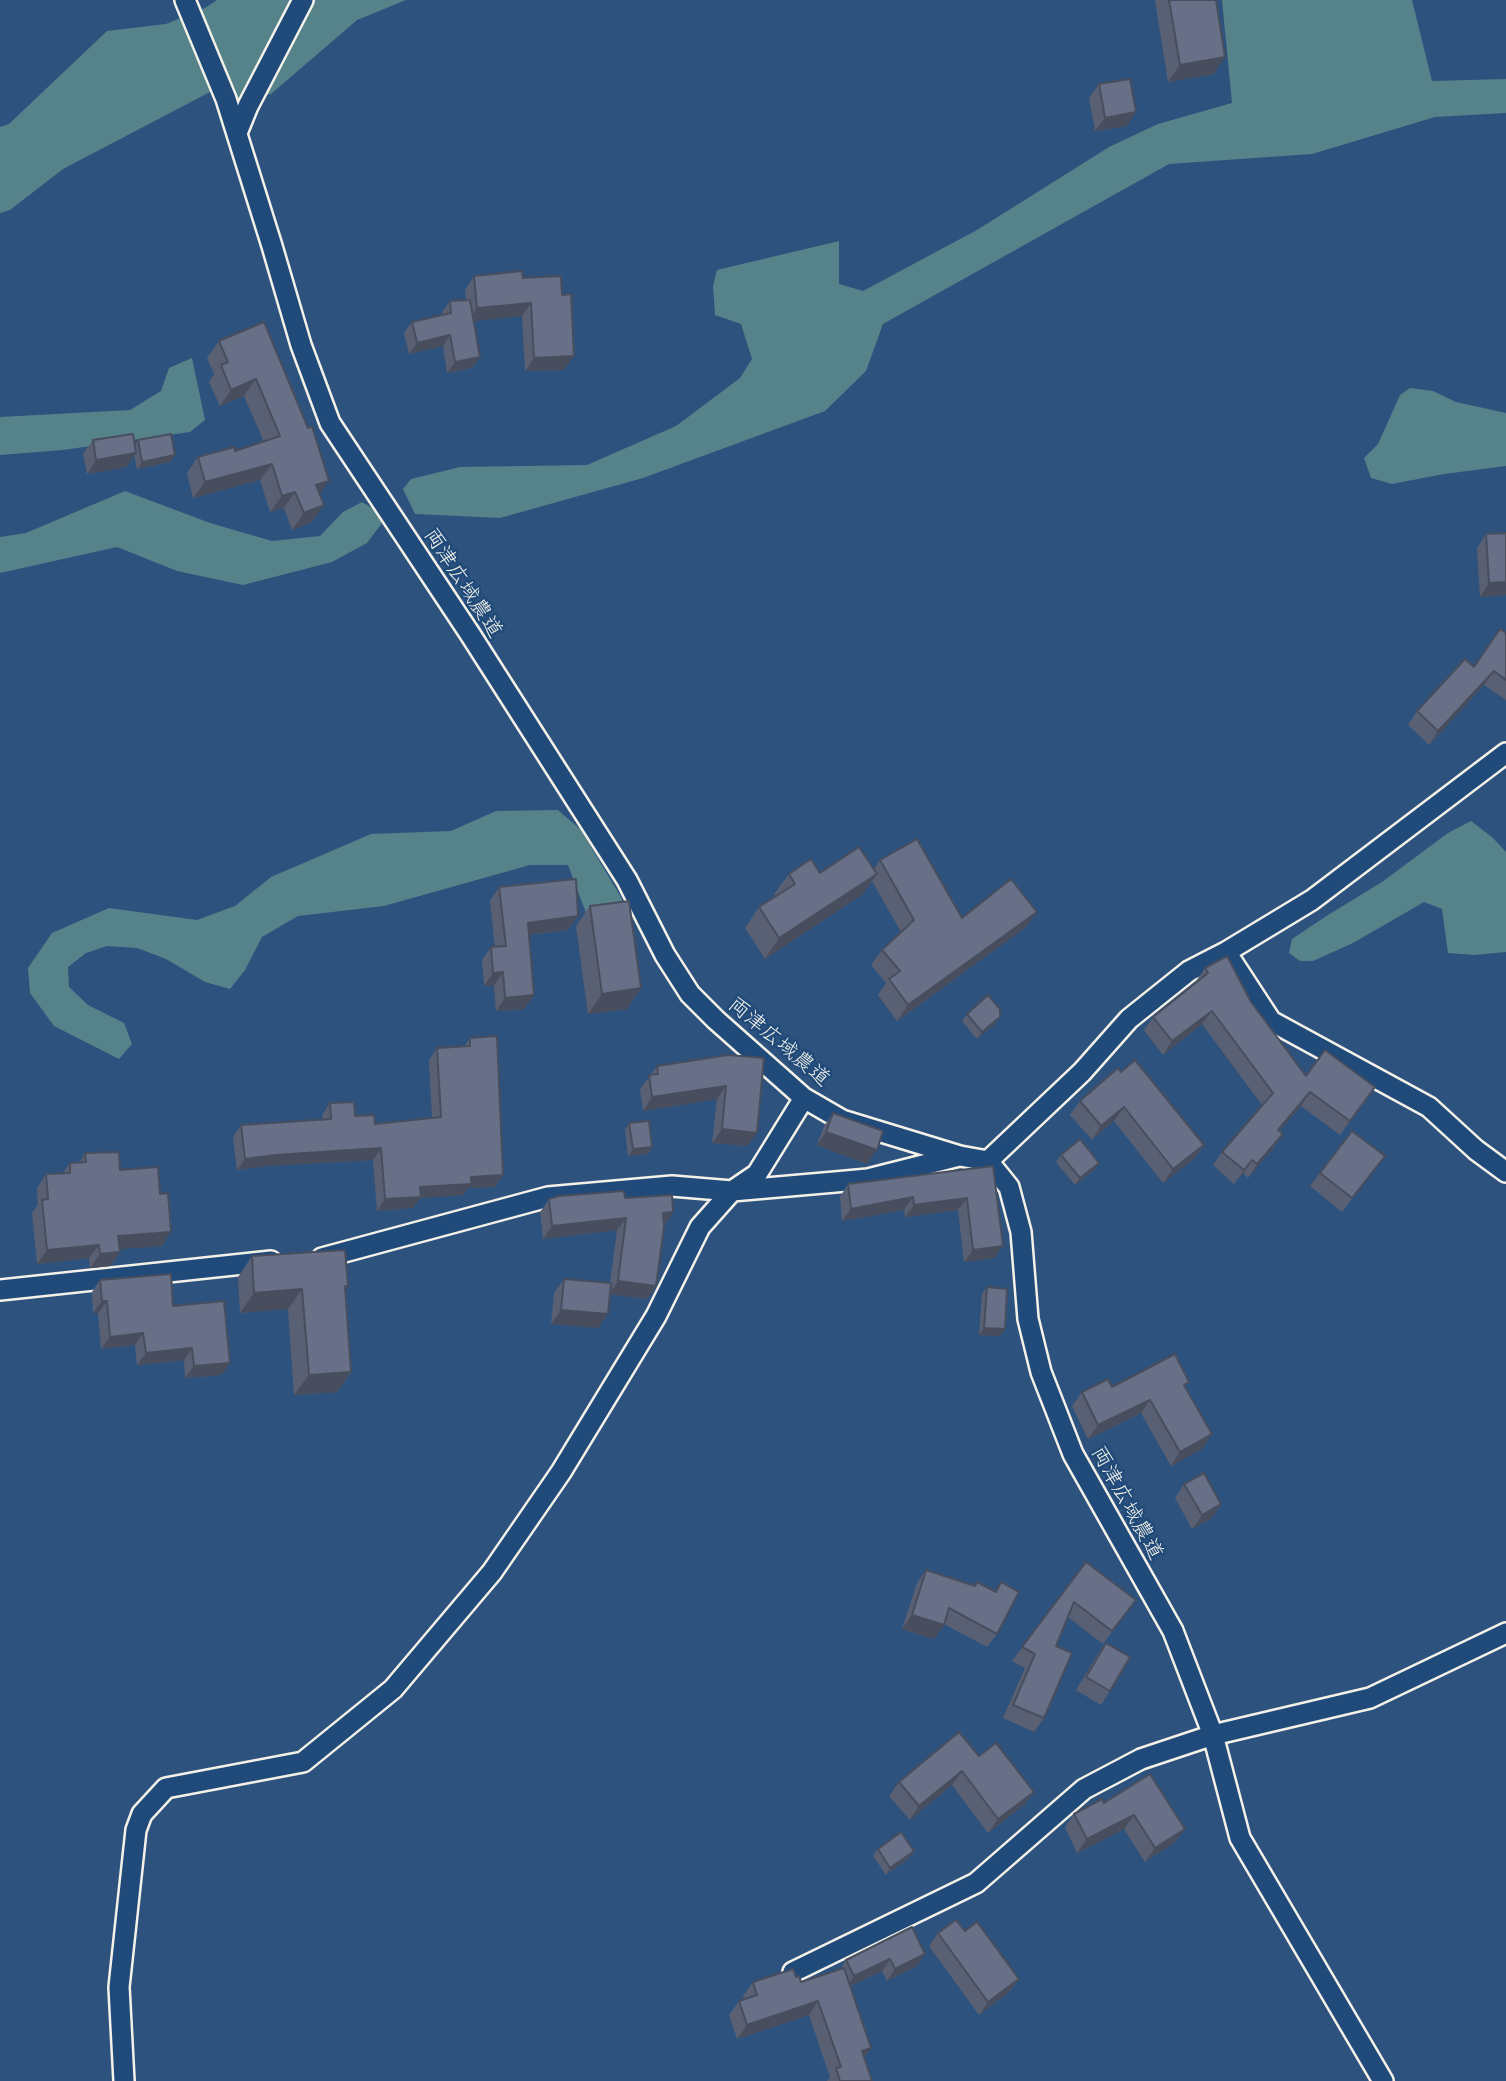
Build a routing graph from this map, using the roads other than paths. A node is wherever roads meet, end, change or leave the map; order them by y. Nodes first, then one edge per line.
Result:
1 (185, 0) edge
2 (303, 0) edge
3 (237, 134) junction
4 (1506, 753) edge
5 (1226, 951) junction
6 (804, 1098) junction
7 (960, 1156) junction
8 (988, 1161) junction
9 (1506, 1172) edge
10 (732, 1191) junction
11 (0, 1290) edge
12 (1506, 1633) edge
13 (1213, 1735) junction
14 (793, 1972) edge
15 (124, 2081) edge
16 (1383, 2081) edge

1 - 3 street, 両津広域農道
2 - 3 street
3 - 6 street, 両津広域農道
4 - 5 street
5 - 8 street
5 - 9 street
6 - 7 street, 両津広域農道
6 - 10 street
7 - 8 street, 両津広域農道
7 - 10 street
8 - 13 street, 両津広域農道
10 - 11 street
10 - 15 street
12 - 13 street
13 - 14 street
13 - 16 street, 両津広域農道

